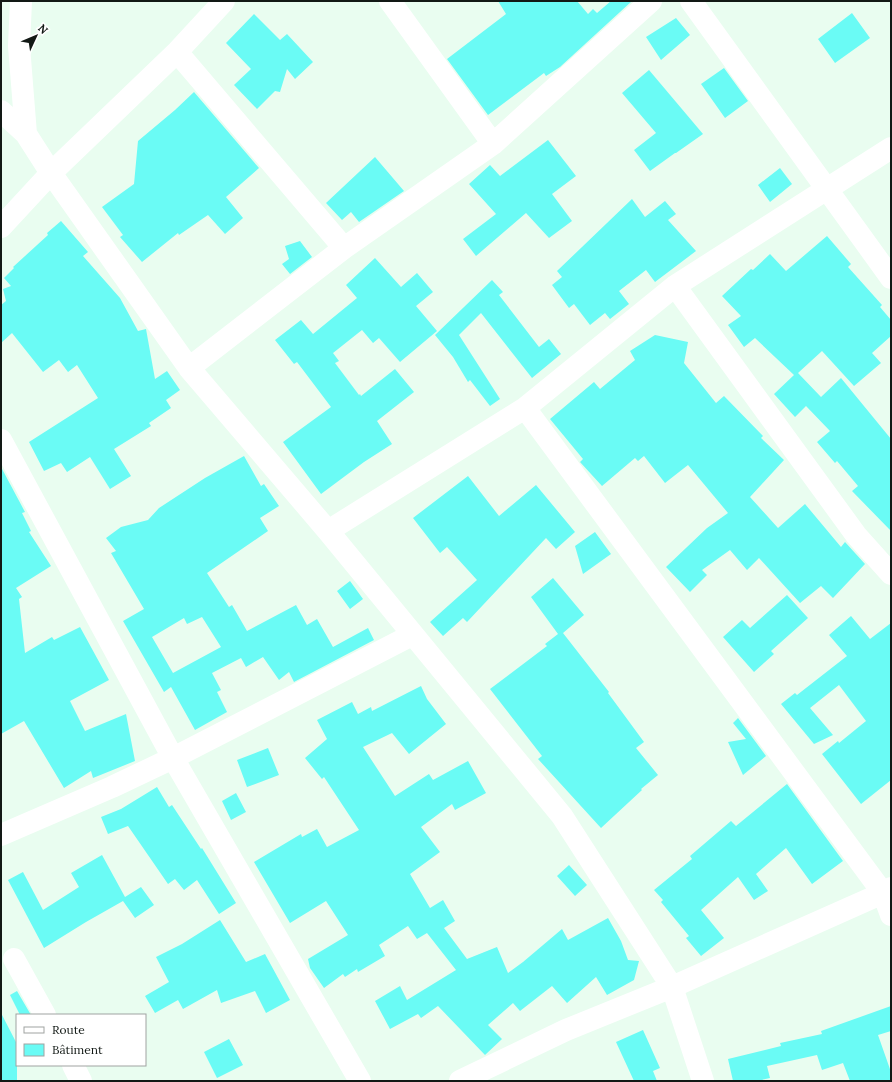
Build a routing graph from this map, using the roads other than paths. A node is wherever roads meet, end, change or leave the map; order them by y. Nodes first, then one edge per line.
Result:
1 (21, 1) edge
2 (224, 1) edge
3 (390, 1) edge
4 (651, 1) edge
5 (691, 1) edge
6 (10, 46) edge
7 (177, 52) junction
8 (1, 111) edge
9 (26, 134) junction
10 (493, 144) junction
11 (891, 148) edge
12 (51, 173) junction
13 (827, 189) junction
14 (1, 227) edge
15 (344, 248) junction
16 (891, 278) edge
17 (675, 286) junction
18 (189, 368) junction
19 (525, 408) junction
20 (1, 440) edge
21 (328, 531) junction
22 (891, 574) edge
23 (412, 634) junction
24 (173, 758) junction
25 (1, 835) edge
26 (887, 891) edge
27 (891, 914) edge
28 (14, 959) dead end
29 (672, 987) junction
30 (44, 1014) edge
31 (74, 1066) edge
32 (82, 1081) edge
33 (360, 1081) edge
34 (460, 1081) edge
35 (703, 1081) edge

1 - 6 street
2 - 7 street
3 - 10 street
4 - 10 street
5 - 13 street
6 - 9 street
7 - 12 street
7 - 15 street
8 - 9 street
9 - 12 street
10 - 15 street
11 - 13 street
12 - 14 street
12 - 18 street
13 - 16 street
13 - 17 street
15 - 18 street
17 - 19 street
17 - 22 street
18 - 21 street
19 - 21 street
19 - 26 street
20 - 24 street
21 - 23 street
23 - 24 street
23 - 29 street
24 - 25 street
24 - 33 street
26 - 27 street
26 - 29 street
28 - 30 street
29 - 34 street
29 - 35 street
31 - 32 street

